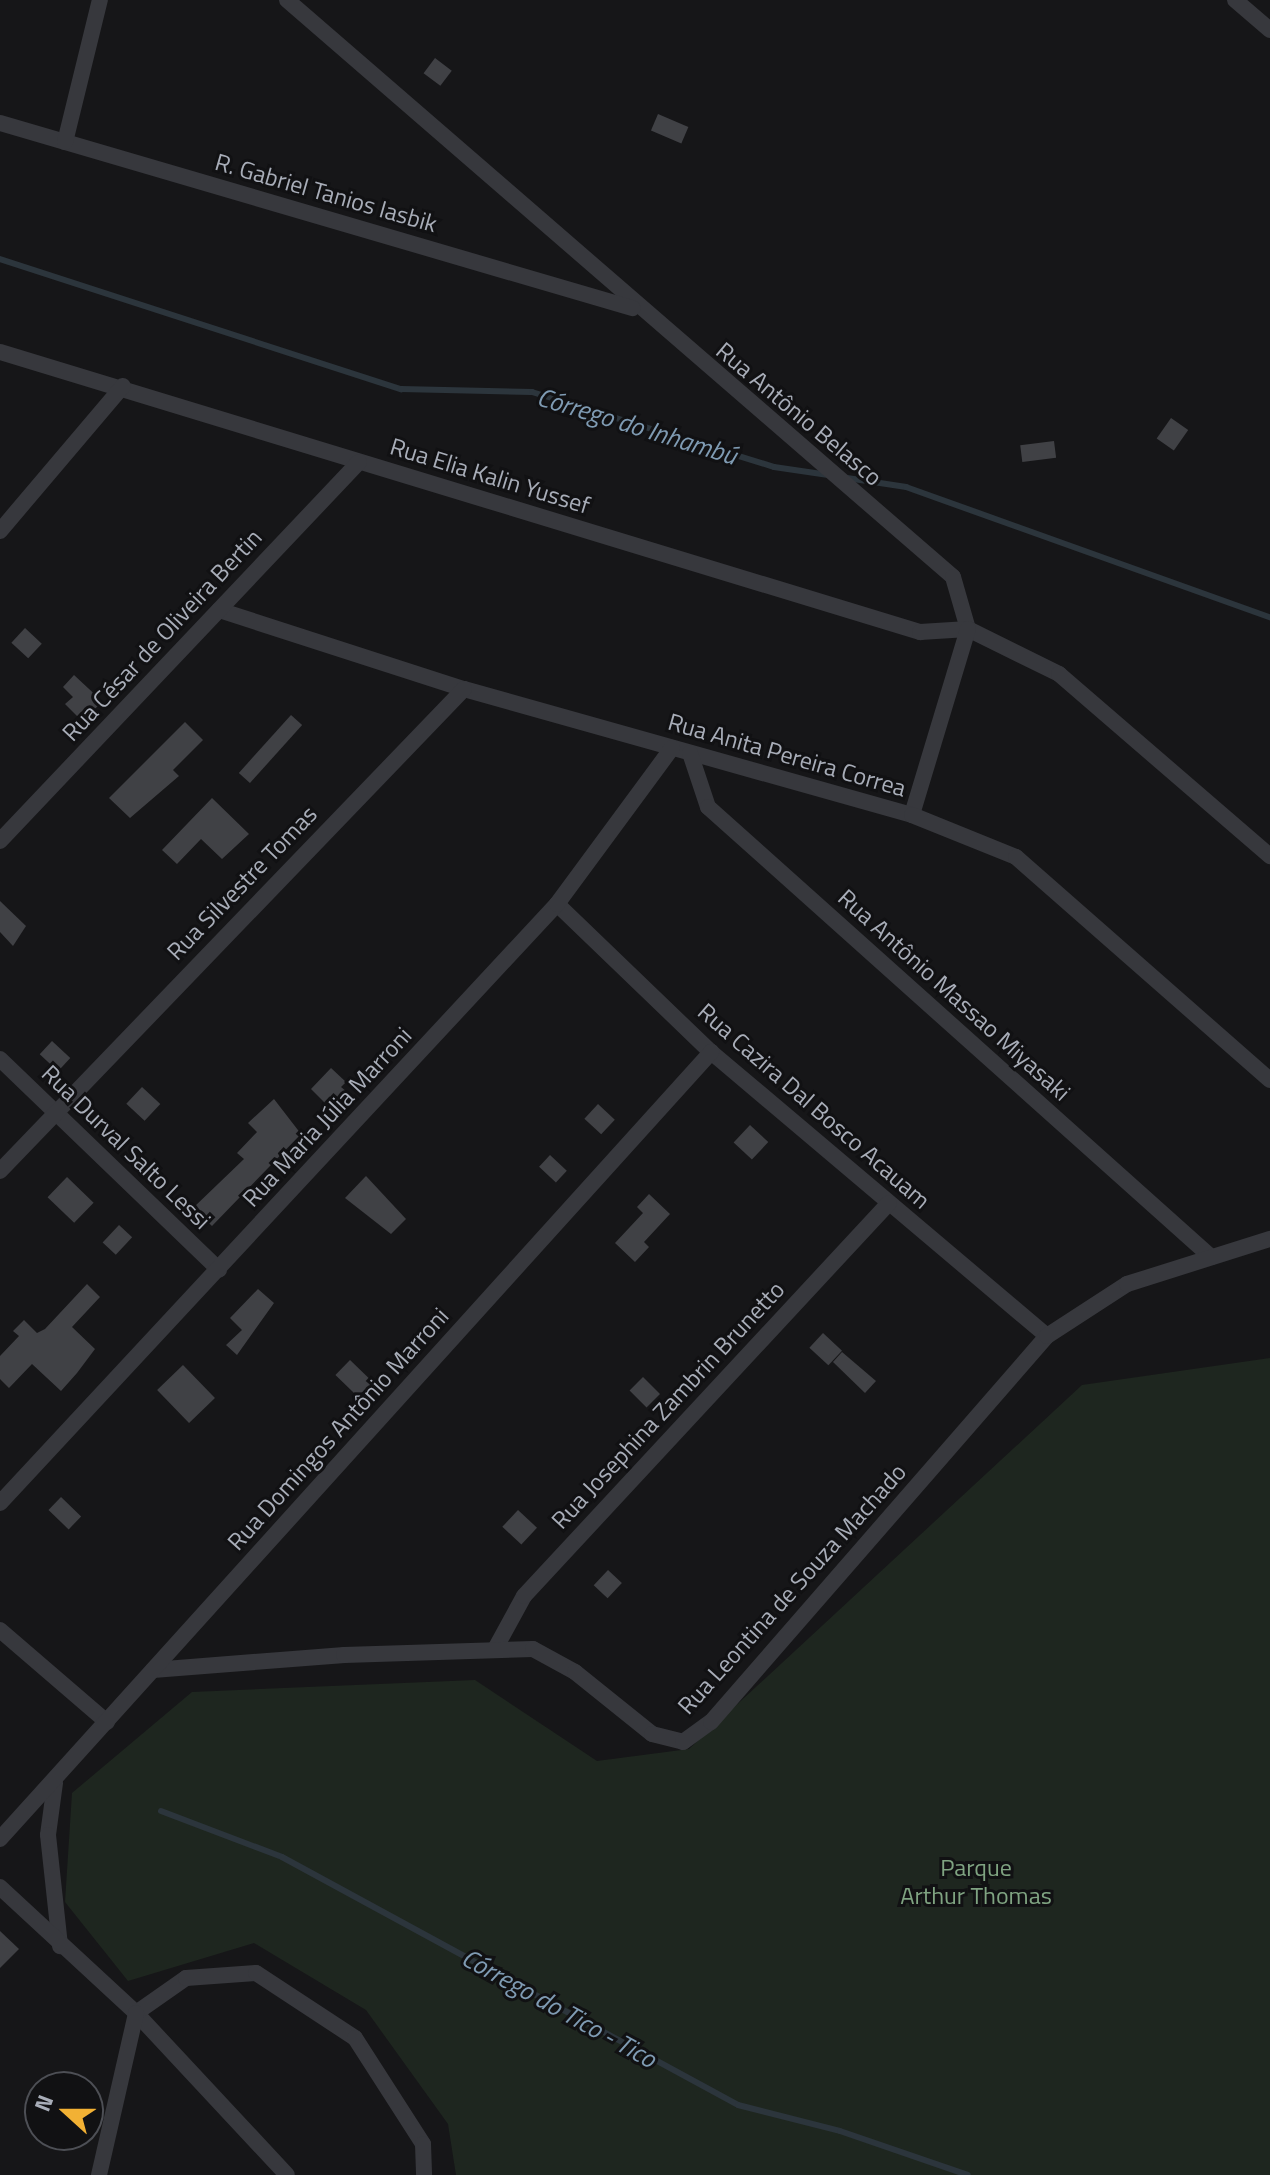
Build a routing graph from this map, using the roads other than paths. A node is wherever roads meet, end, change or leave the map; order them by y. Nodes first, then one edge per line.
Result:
1 (100, 0) edge
2 (287, 0) edge
3 (1235, 0) edge
4 (1270, 30) edge
5 (0, 123) edge
6 (65, 142) junction
7 (644, 314) junction
8 (0, 352) edge
9 (123, 386) junction
10 (359, 462) junction
11 (0, 531) edge
12 (219, 610) junction
13 (968, 629) junction
14 (464, 689) junction
15 (672, 748) junction
16 (690, 753) junction
17 (912, 815) junction
18 (0, 841) edge
19 (1270, 856) edge
20 (557, 904) junction
21 (711, 1052) junction
22 (0, 1059) edge
23 (1270, 1080) edge
24 (55, 1111) junction
25 (0, 1171) edge
26 (889, 1203) junction
27 (1270, 1239) edge
28 (1211, 1257) junction
29 (219, 1270) junction
30 (1047, 1336) junction
31 (0, 1503) edge
32 (0, 1630) edge
33 (495, 1649) junction
34 (153, 1670) junction
35 (107, 1722) junction
36 (55, 1783) junction
37 (0, 1839) edge
38 (0, 1887) edge
39 (60, 1946) junction
40 (136, 2013) junction
41 (99, 2175) edge
42 (287, 2175) edge
43 (424, 2175) edge

1 - 6 street
2 - 7 street, Rua Antônio Belasco
3 - 4 street
5 - 6 street, R. Gabriel Tanios Iasbik
6 - 7 street, R. Gabriel Tanios Iasbik
7 - 13 street, Rua Antônio Belasco
8 - 9 street, Rua Elia Kalin Yussef
9 - 10 street, Rua Elia Kalin Yussef
9 - 11 street
10 - 12 street, Rua César de Oliveira Bertin
10 - 13 street, Rua Elia Kalin Yussef
12 - 14 street, Rua Anita Pereira Correa
12 - 18 street, Rua César de Oliveira Bertin
13 - 17 street
13 - 19 street
14 - 15 street, Rua Anita Pereira Correa
14 - 24 street, Rua Silvestre Tomas
15 - 16 street, Rua Anita Pereira Correa
15 - 20 street, Rua Maria Júlia Marroni
16 - 17 street, Rua Anita Pereira Correa
16 - 28 street, Rua Antônio Massao Miyasaki
17 - 23 street, Rua Anita Pereira Correa
20 - 21 street, Rua Cazira Dal Bosco Acauam
20 - 29 street, Rua Maria Júlia Marroni
21 - 26 street, Rua Cazira Dal Bosco Acauam
21 - 34 street, Rua Domingos Antônio Marroni
22 - 24 street, Rua Durval Salto Lessi
24 - 25 street, Rua Silvestre Tomas
24 - 29 street, Rua Durval Salto Lessi
26 - 30 street, Rua Cazira Dal Bosco Acauam
26 - 33 street, Rua Josephina Zambrin Brunetto
27 - 28 street, Rua Leontina de Souza Machado
28 - 30 street, Rua Leontina de Souza Machado
29 - 31 street, Rua Maria Júlia Marroni
30 - 33 street, Rua Leontina de Souza Machado
32 - 35 street
33 - 34 street, Rua Leontina de Souza Machado
34 - 35 street, Rua Domingos Antônio Marroni
35 - 36 street, Rua Domingos Antônio Marroni
36 - 37 street, Rua Domingos Antônio Marroni
36 - 39 street
38 - 39 street
39 - 40 street
40 - 41 street
40 - 42 street
40 - 43 street

